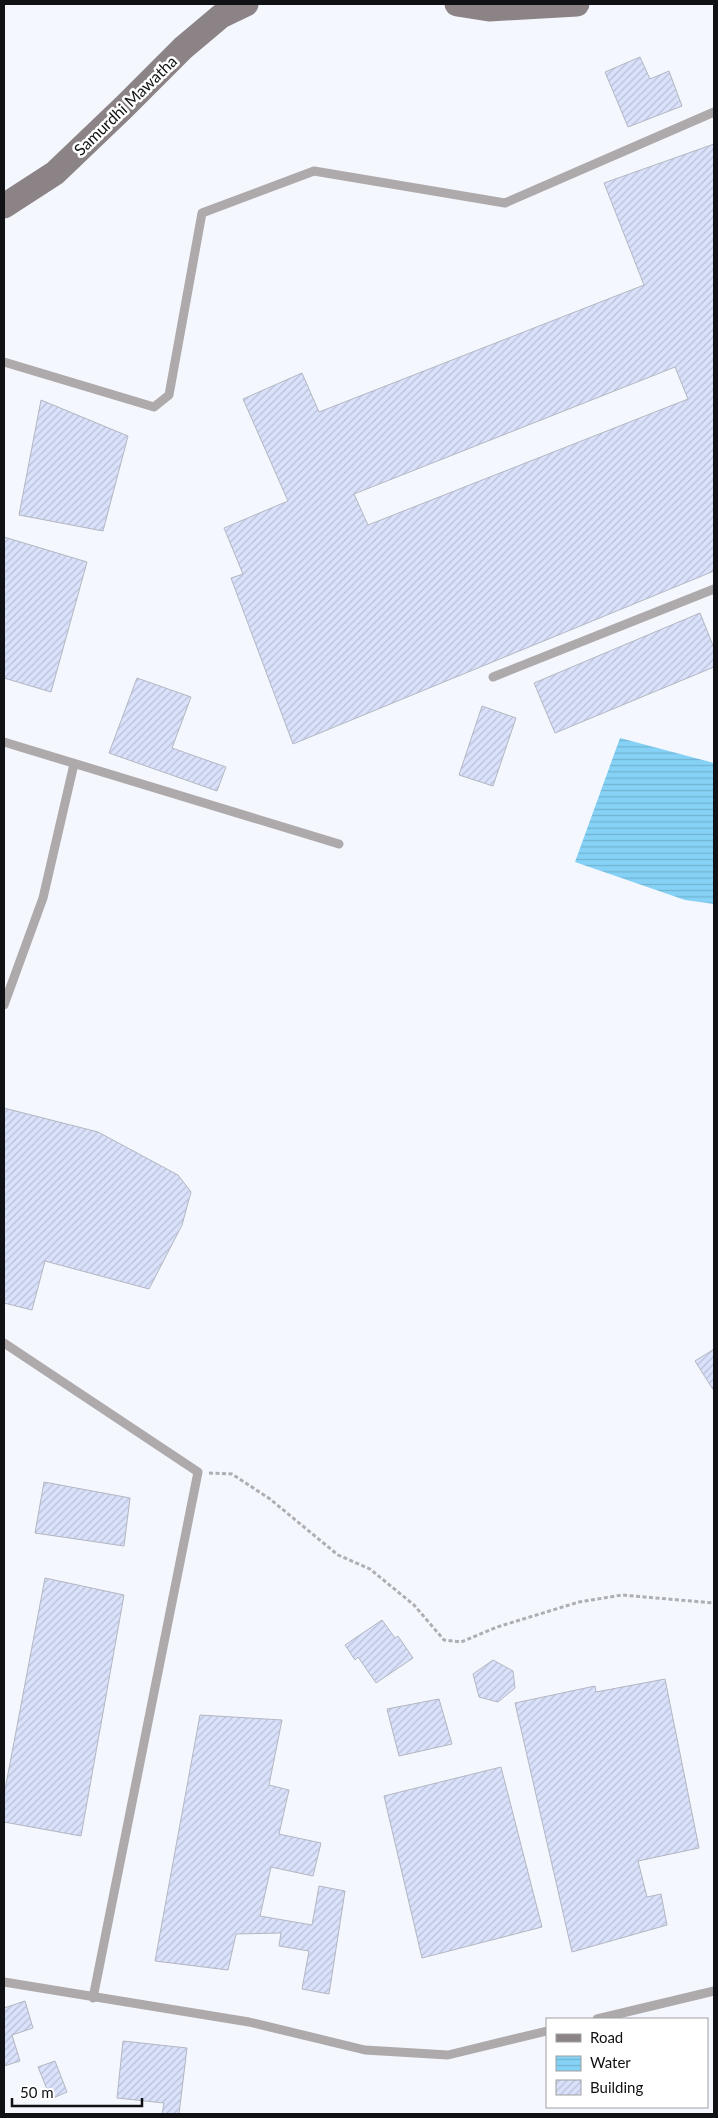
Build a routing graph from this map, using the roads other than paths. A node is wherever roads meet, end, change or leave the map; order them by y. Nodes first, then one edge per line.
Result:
1 (246, 4) edge
2 (457, 4) edge
3 (577, 4) edge
4 (714, 112) edge
5 (4, 206) edge
6 (4, 362) edge
7 (714, 589) edge
8 (493, 677) dead end
9 (4, 742) edge
10 (74, 764) junction
11 (339, 844) dead end
12 (4, 1005) edge
13 (4, 1343) edge
14 (4, 1982) edge
15 (714, 1991) edge
16 (93, 1998) junction
17 (601, 2018) edge
18 (546, 2031) edge

1 - 5 main road, Samurdhi Mawatha
2 - 3 main road
4 - 6 lane
7 - 8 lane
9 - 10 lane
10 - 11 lane
10 - 12 lane
13 - 16 lane
14 - 16 lane
15 - 17 lane
16 - 18 lane

